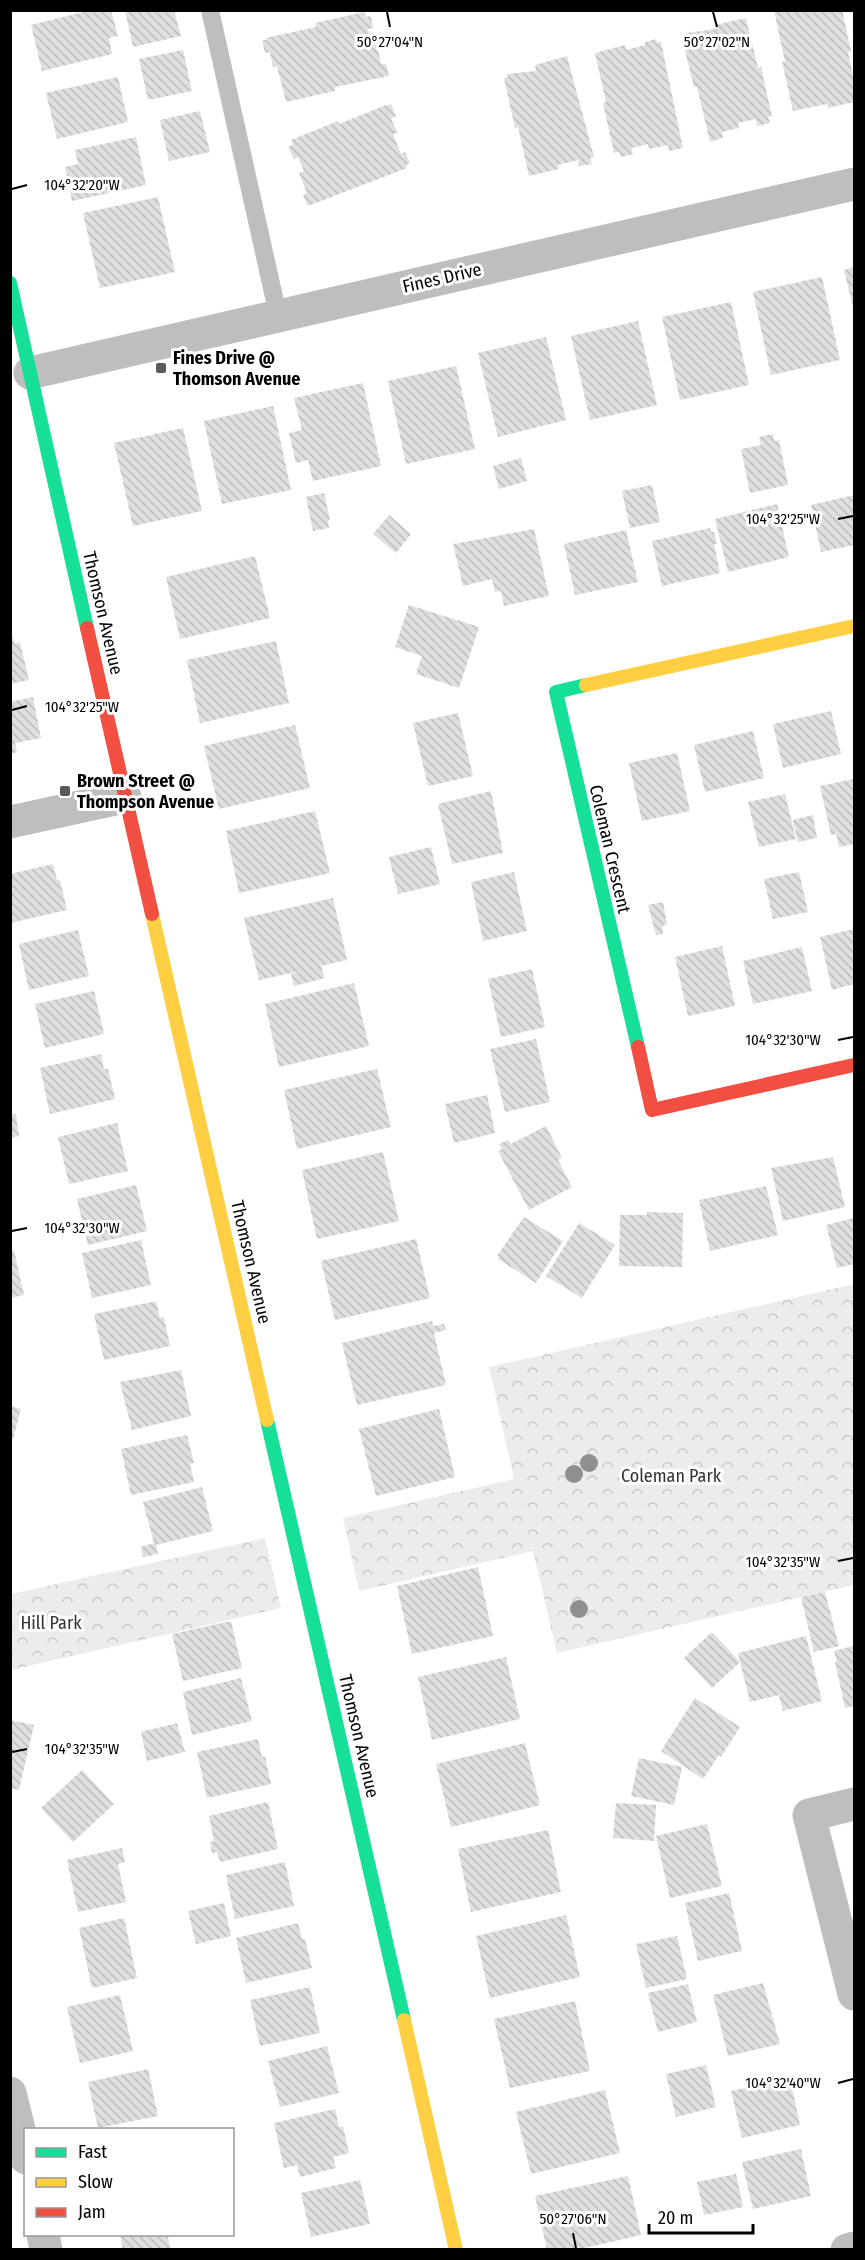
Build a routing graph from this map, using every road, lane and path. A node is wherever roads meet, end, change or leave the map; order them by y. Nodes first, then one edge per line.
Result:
1 (210, 10) edge
2 (855, 184) edge
3 (10, 283) edge
4 (278, 315) junction
5 (30, 373) junction
6 (855, 626) edge
7 (125, 797) junction
8 (10, 822) edge
9 (855, 1065) edge
10 (855, 1804) edge
11 (855, 1994) edge
12 (10, 2092) edge
13 (24, 2150) edge
14 (855, 2248) edge
15 (456, 2250) edge
16 (847, 2250) edge

1 - 4 lane
2 - 4 street, Fines Drive
3 - 5 street, Thomson Avenue
4 - 5 street, Fines Drive
5 - 7 street, Thomson Avenue
6 - 9 street, Coleman Crescent
7 - 8 street
7 - 15 street, Thomson Avenue
10 - 11 street
12 - 13 street
14 - 16 street

